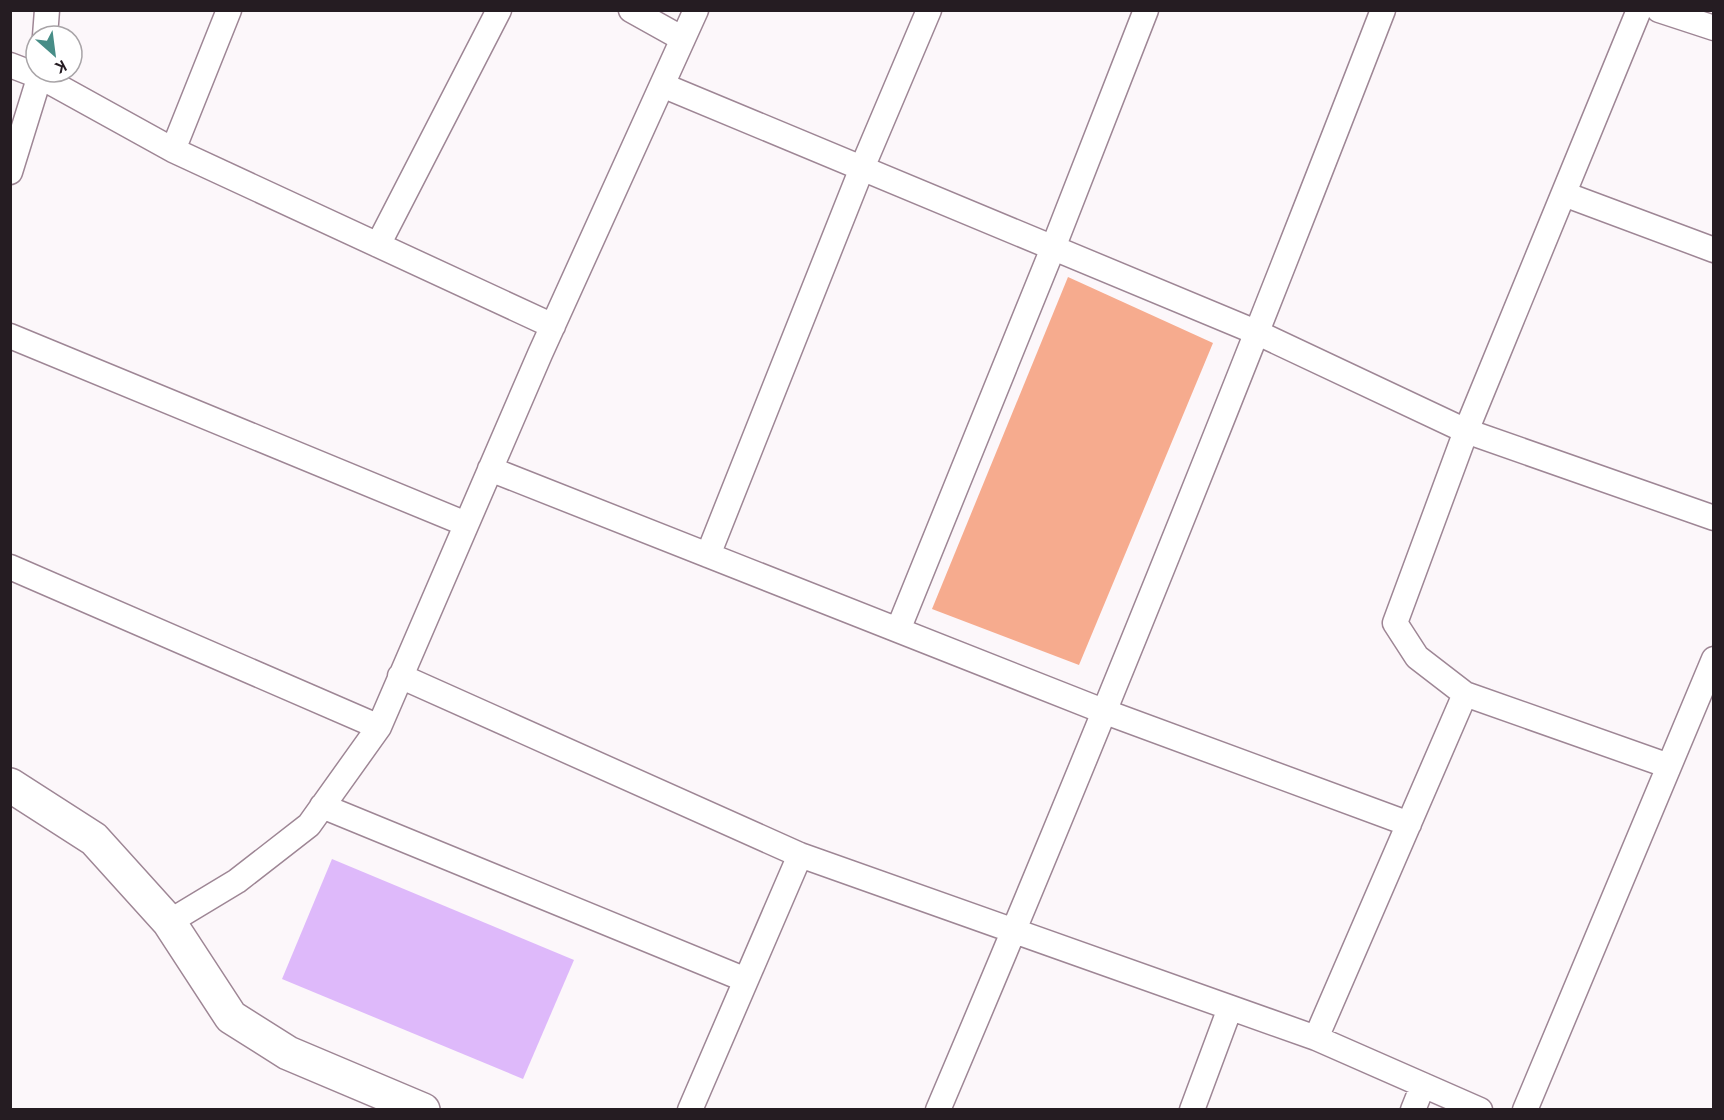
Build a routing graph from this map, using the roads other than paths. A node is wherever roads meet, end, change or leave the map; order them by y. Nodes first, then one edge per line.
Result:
1 (230, 10) edge
2 (499, 10) edge
3 (631, 10) edge
4 (696, 10) edge
5 (929, 10) edge
6 (1146, 10) edge
7 (1383, 10) edge
8 (1639, 10) edge
9 (1659, 10) edge
10 (1713, 28) edge
11 (683, 39) junction
12 (38, 84) edge
13 (57, 84) edge
14 (662, 85) junction
15 (173, 150) junction
16 (862, 168) junction
17 (10, 172) edge
18 (1564, 194) junction
19 (378, 245) junction
20 (1053, 248) junction
21 (1713, 250) edge
22 (553, 326) junction
23 (1258, 333) junction
24 (10, 336) edge
25 (1466, 431) junction
26 (490, 469) junction
27 (1713, 518) edge
28 (466, 524) junction
29 (708, 555) junction
30 (10, 567) edge
31 (898, 630) junction
32 (1713, 659) edge
33 (400, 676) junction
34 (1465, 694) junction
35 (1103, 711) junction
36 (379, 727) junction
37 (1669, 766) junction
38 (10, 785) edge
39 (322, 806) junction
40 (1409, 824) junction
41 (800, 855) junction
42 (169, 921) junction
43 (1014, 931) junction
44 (746, 980) junction
45 (1230, 1008) junction
46 (1316, 1038) junction
47 (1424, 1085) junction
48 (423, 1110) edge
49 (690, 1110) edge
50 (938, 1110) edge
51 (1192, 1110) edge
52 (1413, 1110) edge
53 (1480, 1110) edge
54 (1525, 1110) edge

1 - 15 street
2 - 19 street
3 - 11 street
4 - 11 street
5 - 16 street
6 - 20 street
7 - 23 street
8 - 18 street
9 - 10 street
11 - 14 street
12 - 17 street
13 - 15 street
14 - 16 street
14 - 22 street
15 - 19 street
16 - 20 street
16 - 29 street
18 - 21 street
18 - 25 street
19 - 22 street
20 - 23 street
20 - 31 street
22 - 26 street
23 - 25 street
23 - 35 street
24 - 28 street
25 - 27 street
25 - 34 street
26 - 28 street
26 - 29 street
28 - 33 street
29 - 31 street
30 - 36 street
31 - 35 street
32 - 37 street
33 - 36 street
33 - 41 street
34 - 37 street
34 - 40 street
35 - 40 street
35 - 43 street
36 - 39 street
37 - 54 street
38 - 42 street
39 - 42 street
39 - 44 street
40 - 46 street
41 - 43 street
41 - 44 street
42 - 48 street
43 - 45 street
43 - 50 street
44 - 49 street
45 - 46 street
45 - 51 street
46 - 47 street
47 - 52 street
47 - 53 street

